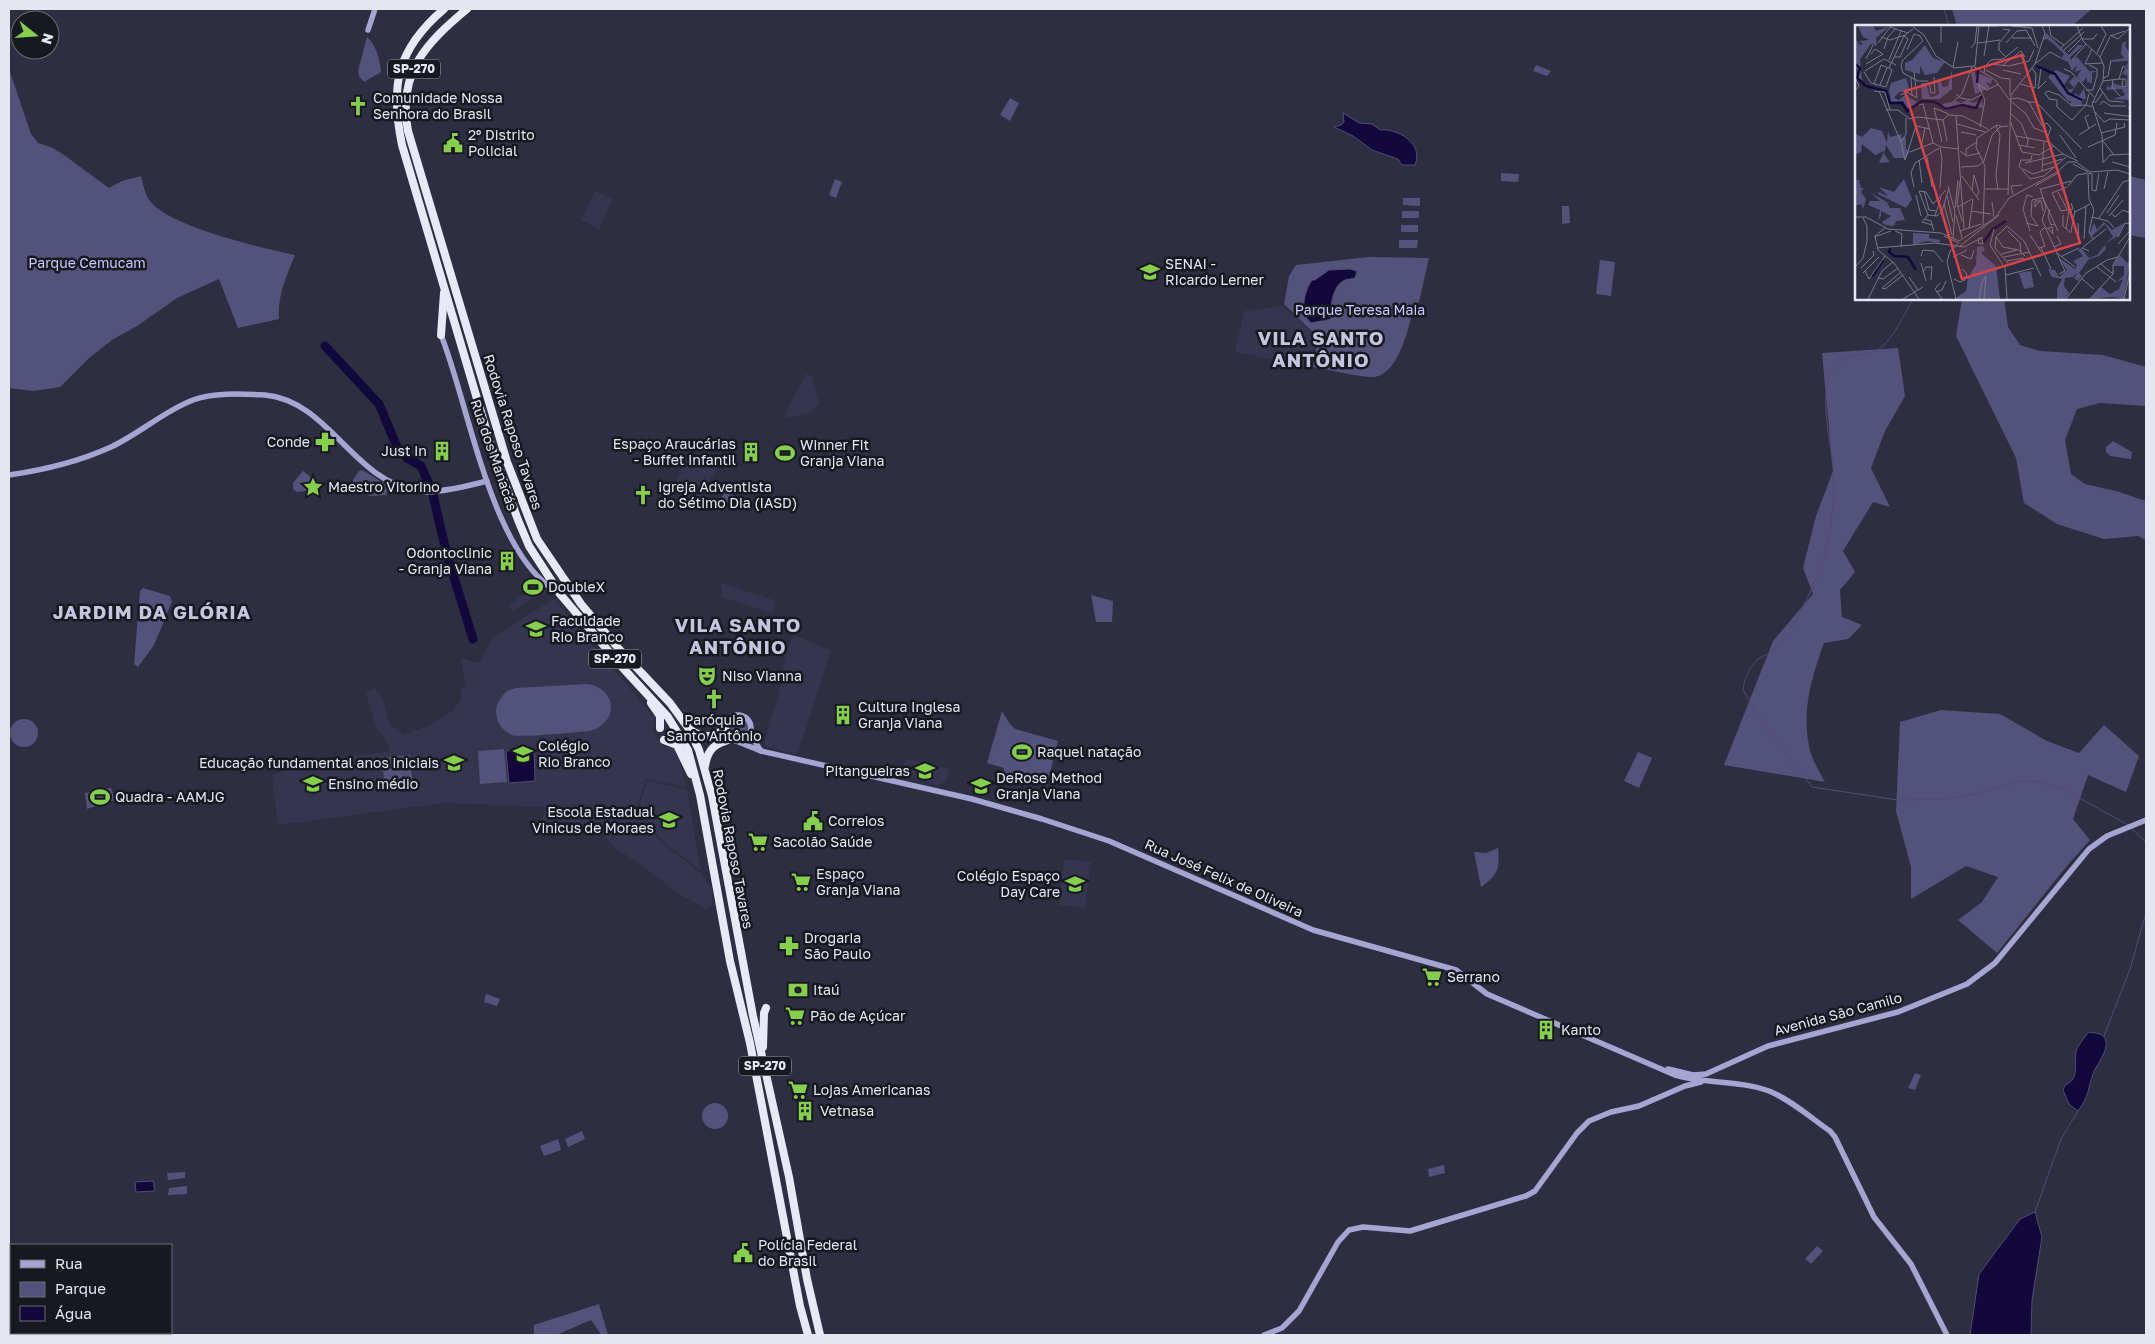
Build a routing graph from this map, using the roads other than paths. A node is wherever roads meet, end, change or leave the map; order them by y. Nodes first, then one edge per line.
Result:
1 (375, 9) edge
2 (444, 9) edge
3 (467, 9) edge
4 (368, 30) dead end
5 (444, 286) junction
6 (441, 335) joint
7 (9, 475) edge
8 (487, 481) junction
9 (560, 594) junction
10 (641, 686) junction
11 (660, 728) dead end
12 (689, 729) junction
13 (725, 729) junction
14 (750, 734) junction
15 (664, 740) dead end
16 (734, 740) junction
17 (761, 751) junction
18 (704, 768) junction
19 (700, 795) junction
20 (2146, 820) edge
21 (766, 1008) dead end
22 (763, 1059) junction
23 (1692, 1077) junction
24 (1701, 1078) junction
25 (1685, 1086) junction
26 (808, 1335) edge
27 (820, 1335) edge
28 (1264, 1335) edge
29 (1947, 1335) edge

1 - 4 main road
2 - 5 highway, Rodovia Raposo Tavares / SP-270
3 - 12 highway, Rodovia Raposo Tavares / SP-270
5 - 6 highway
5 - 9 highway, Rodovia Raposo Tavares / SP-270
6 - 8 main road, Rua dos Manacás
7 - 8 main road
8 - 9 main road, Rua dos Manacás
9 - 10 highway, Rodovia Raposo Tavares / SP-270
10 - 11 highway
10 - 19 highway, Rodovia Raposo Tavares / SP-270
12 - 13 highway
12 - 18 highway, Rodovia Raposo Tavares / SP-270
13 - 14 main road
13 - 16 main road
14 - 16 main road
14 - 17 main road
15 - 19 highway
16 - 17 main road, Rua José Felix de Oliveira
16 - 18 highway
17 - 23 main road, Rua José Felix de Oliveira
18 - 22 highway, Rodovia Raposo Tavares / SP-270
19 - 26 highway, Rodovia Raposo Tavares / SP-270
20 - 24 main road, Avenida São Camilo
21 - 22 highway
22 - 27 highway, Rodovia Raposo Tavares / SP-270
23 - 24 main road, Rua José Felix de Oliveira
23 - 25 main road, Avenida São Camilo
24 - 25 main road, Avenida São Camilo
24 - 29 main road, Rua José Felix de Oliveira
25 - 28 main road, Avenida São Camilo

